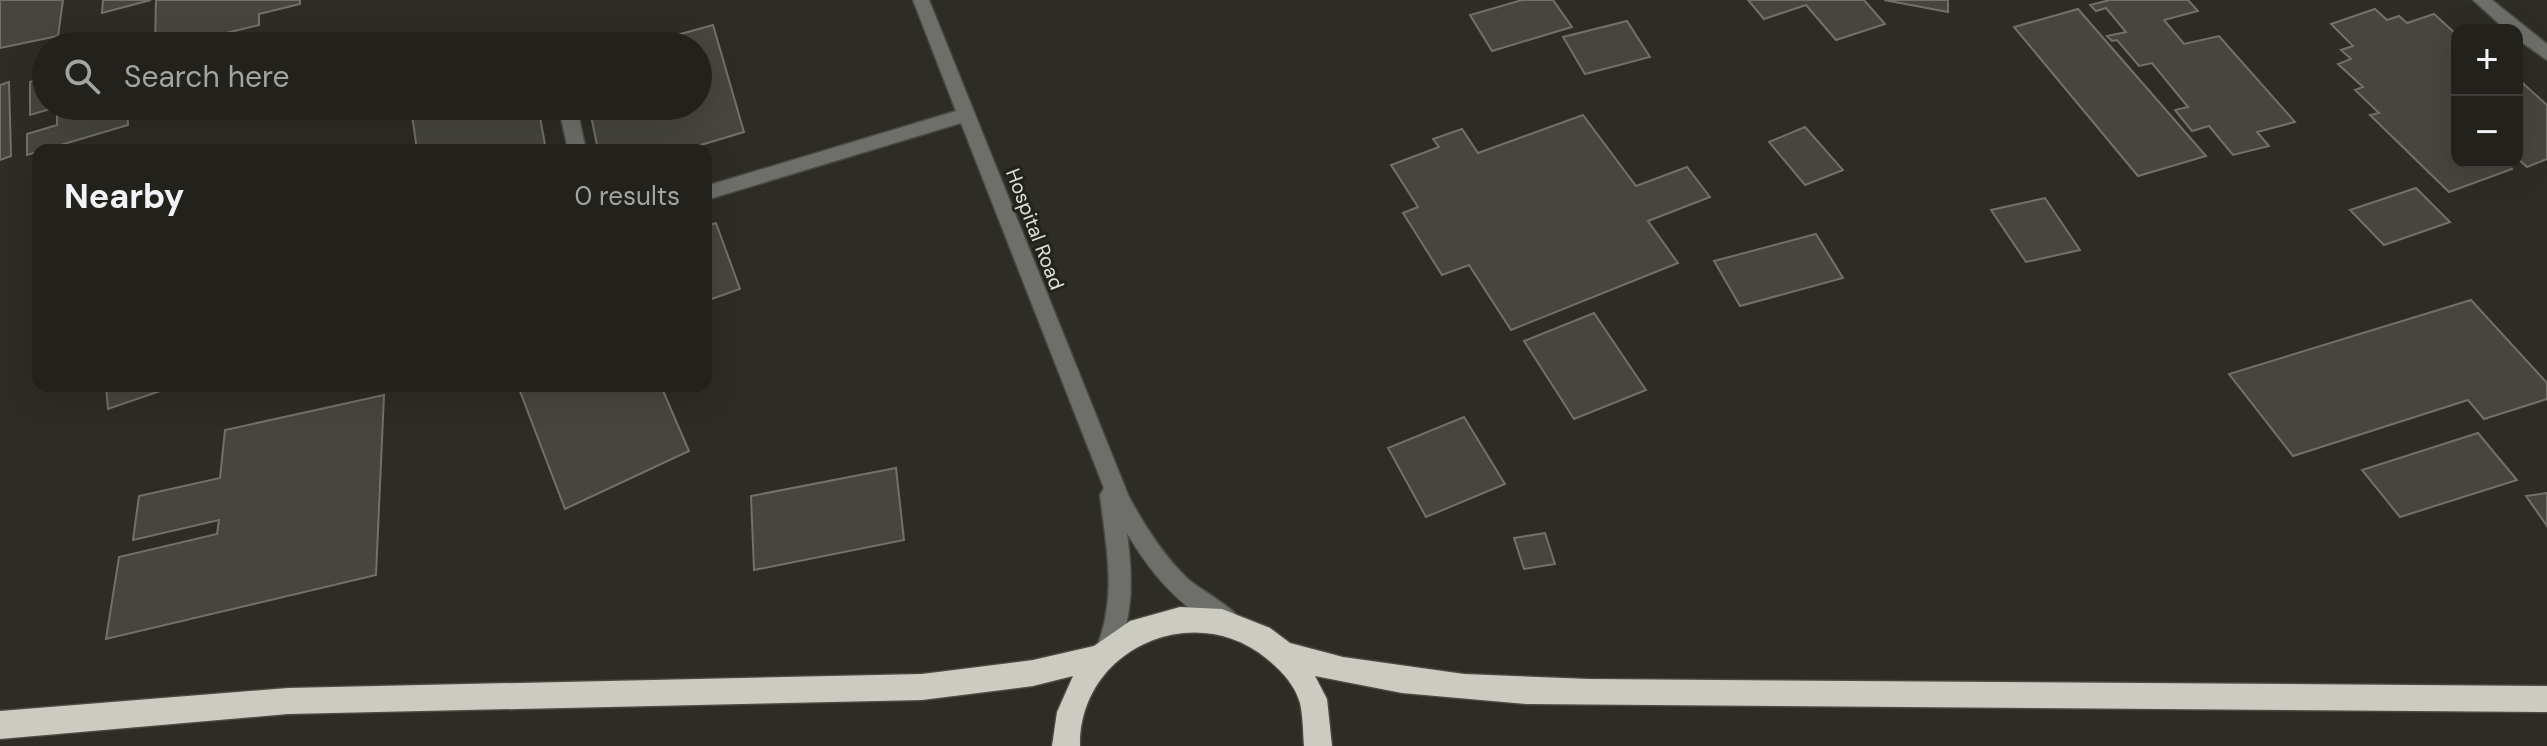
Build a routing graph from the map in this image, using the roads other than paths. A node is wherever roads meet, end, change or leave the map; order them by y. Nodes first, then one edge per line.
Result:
1 (921, 0) edge
2 (2481, 0) edge
3 (2547, 54) edge
4 (966, 115) junction
5 (571, 120) edge
6 (576, 144) edge
7 (712, 191) edge
8 (1107, 475) junction
9 (1237, 624) junction
10 (1285, 655) junction
11 (1103, 656) junction
12 (2547, 699) edge
13 (0, 725) edge
14 (1066, 746) edge
15 (1318, 746) edge

1 - 4 street, Hospital Road
2 - 3 street
4 - 7 street
4 - 8 street, Hospital Road
5 - 6 street
8 - 9 street
8 - 11 street
9 - 10 highway
9 - 11 highway
10 - 12 highway
10 - 15 highway
11 - 13 highway
11 - 14 highway

